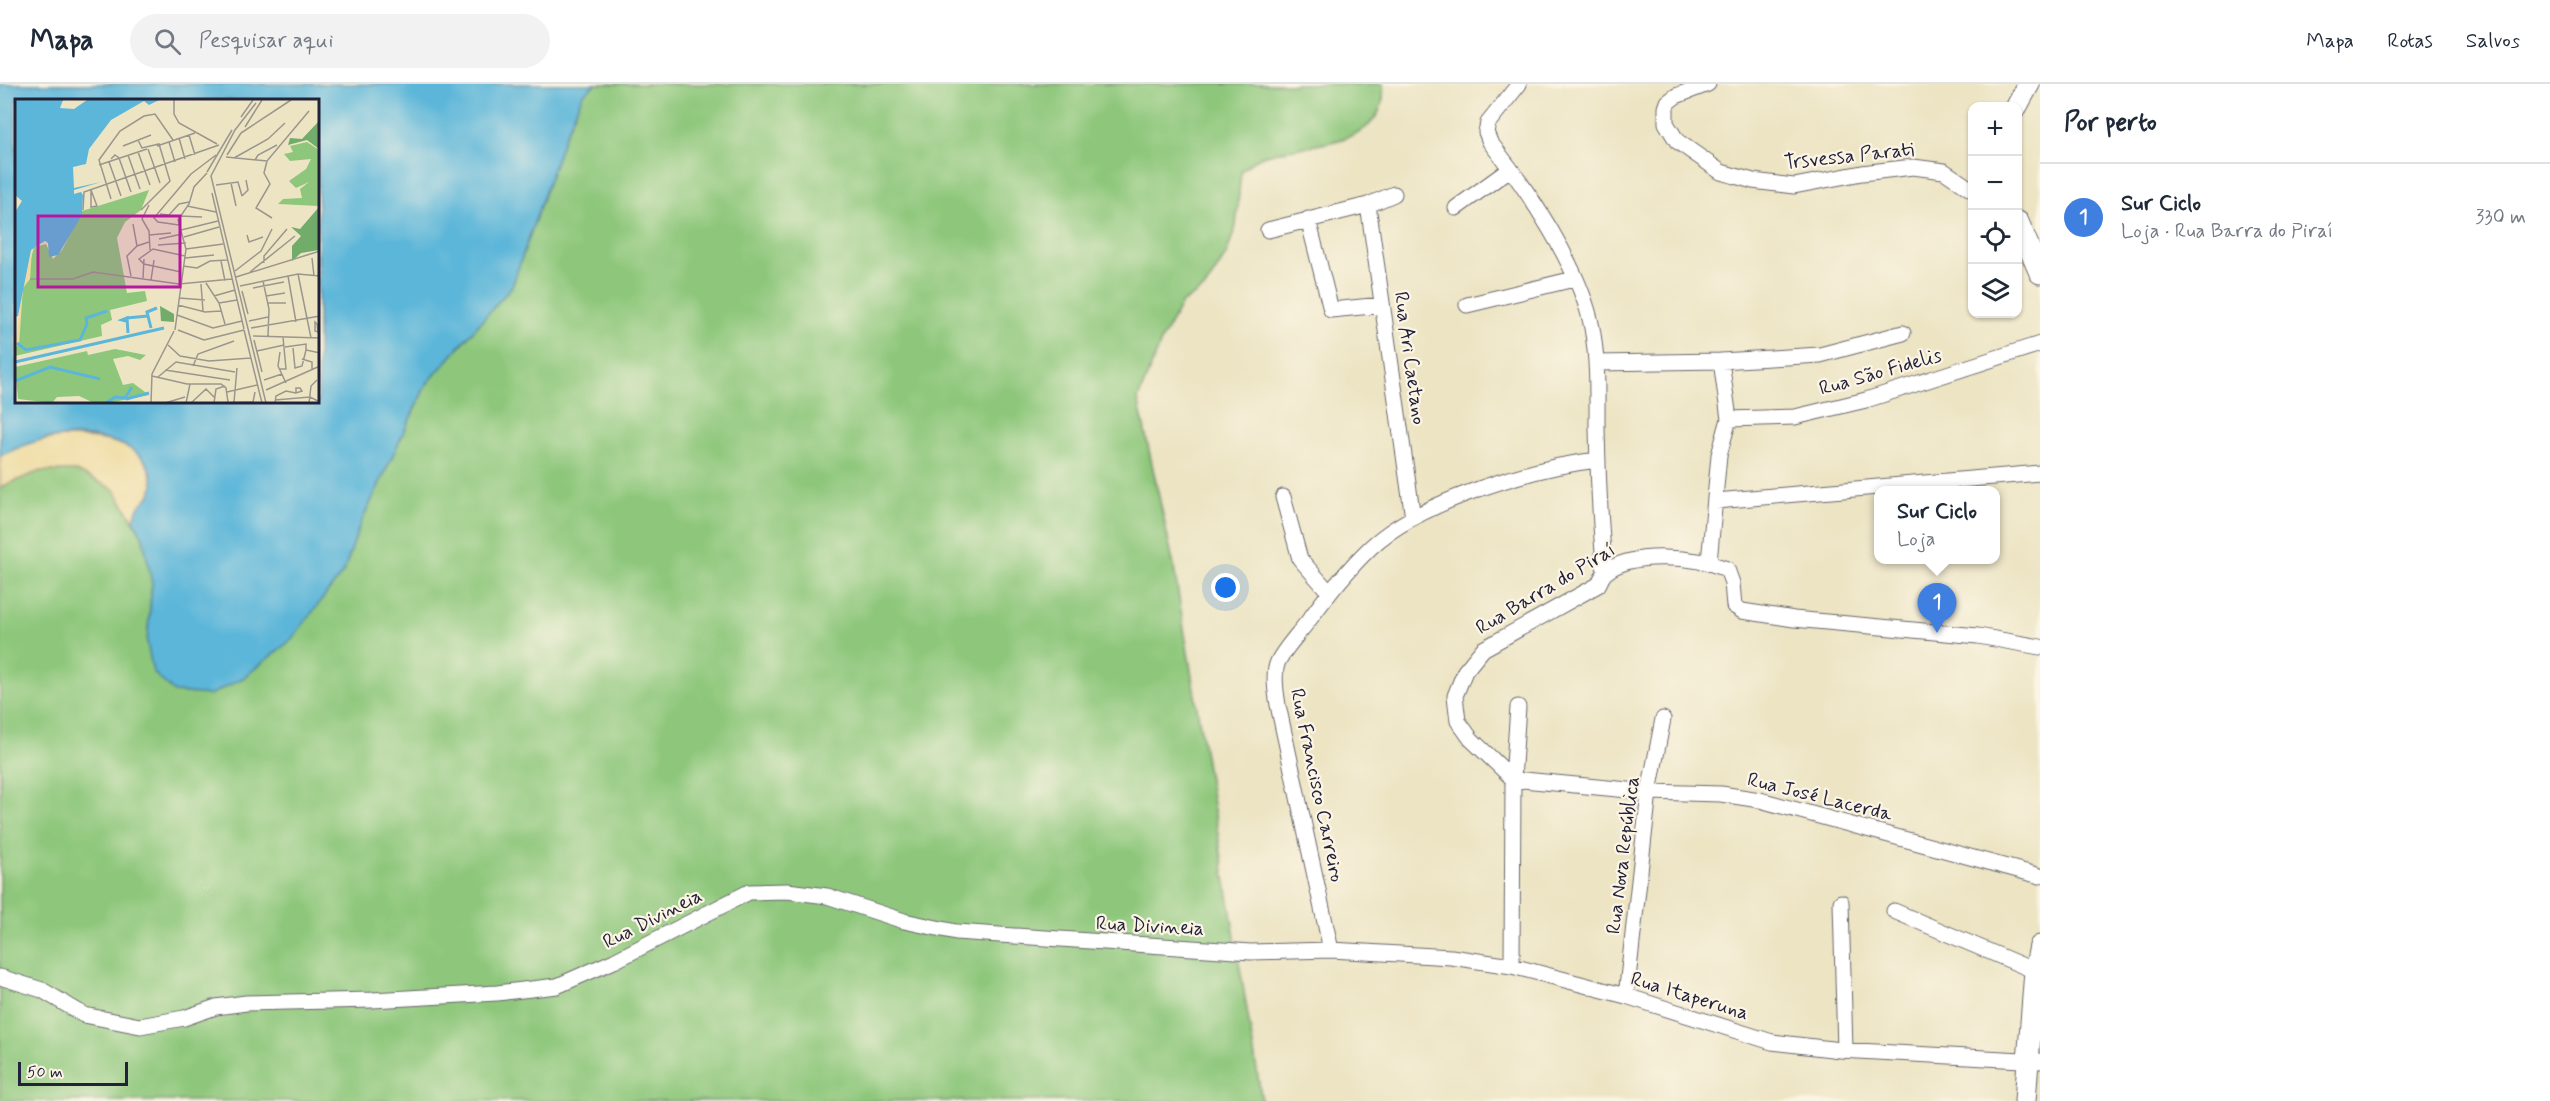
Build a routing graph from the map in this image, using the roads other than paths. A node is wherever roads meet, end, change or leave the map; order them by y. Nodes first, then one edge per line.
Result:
1 (1519, 84) edge
2 (1708, 84) edge
3 (1510, 169) junction
4 (1968, 187) edge
5 (1394, 194) dead end
6 (1368, 205) junction
7 (1456, 208) dead end
8 (1308, 219) junction
9 (1268, 230) dead end
10 (2022, 231) edge
11 (2040, 273) edge
12 (1574, 279) junction
13 (1382, 304) junction
14 (1467, 305) dead end
15 (1904, 333) dead end
16 (2040, 344) edge
17 (1720, 361) junction
18 (1596, 363) junction
19 (1729, 419) junction
20 (1598, 460) junction
21 (2040, 473) edge
22 (1890, 486) edge
23 (1874, 487) edge
24 (1283, 497) dead end
25 (1716, 501) junction
26 (1413, 518) junction
27 (1709, 562) junction
28 (1605, 573) junction
29 (1329, 592) junction
30 (2040, 647) edge
31 (1518, 707) dead end
32 (1663, 719) dead end
33 (1513, 779) junction
34 (1649, 792) junction
35 (2040, 876) edge
36 (1841, 902) dead end
37 (1894, 911) dead end
38 (2040, 946) edge
39 (1331, 950) junction
40 (1512, 966) junction
41 (2035, 971) junction
42 (0, 977) edge
43 (1626, 996) junction
44 (1845, 1050) junction
45 (2034, 1061) edge
46 (2025, 1101) edge

1 - 3 street
2 - 4 street, Trsvessa Parati
3 - 7 street
3 - 12 street
5 - 6 street
6 - 8 street
6 - 13 street, Rua Ari Caetano
8 - 9 street
8 - 13 street
10 - 11 main road
12 - 14 street
12 - 18 street
13 - 26 street, Rua Ari Caetano
15 - 17 street
16 - 19 street, Rua São Fidelis
17 - 18 street
17 - 19 street
18 - 20 street
19 - 25 street
20 - 26 street, Rua Francisco Carreiro
20 - 28 street
21 - 22 street
23 - 25 street
24 - 29 street
25 - 27 street
26 - 29 street, Rua Francisco Carreiro
27 - 28 street, Rua Barra do Piraí
27 - 30 street
28 - 33 street, Rua Barra do Piraí
29 - 39 street, Rua Francisco Carreiro
31 - 33 street
32 - 34 street, Rua Nova República
33 - 34 street, Rua José Lacerda
33 - 40 street
34 - 35 street, Rua José Lacerda
34 - 43 street, Rua Nova República
36 - 44 street
37 - 41 street
38 - 41 main road
39 - 40 street, Rua Itaperuna
39 - 42 street, Rua Divineia
40 - 43 street, Rua Itaperuna
41 - 45 main road
43 - 44 street, Rua Itaperuna
44 - 45 street, Rua Itaperuna
45 - 46 main road

